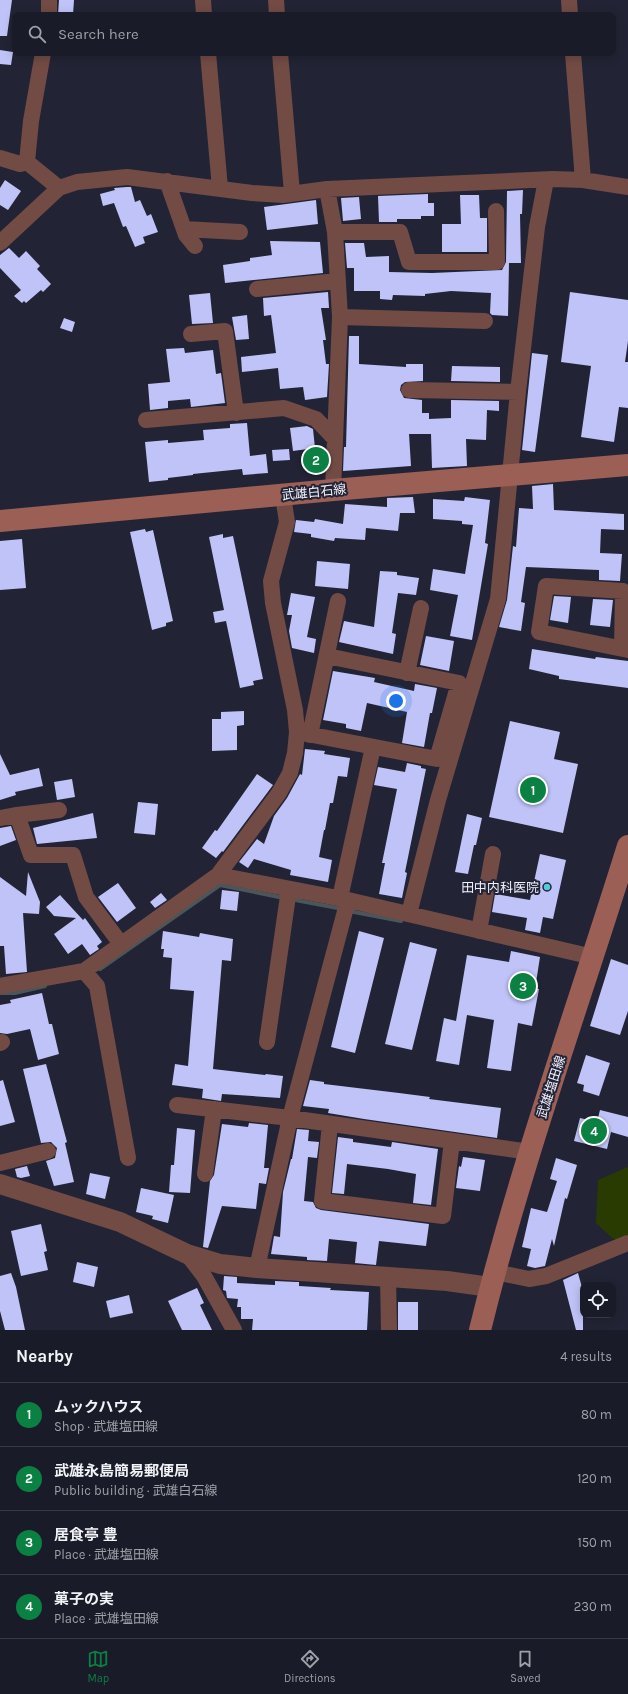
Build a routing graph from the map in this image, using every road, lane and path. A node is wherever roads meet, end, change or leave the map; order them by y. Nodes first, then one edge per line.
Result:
1 (49, 0) edge
2 (203, 0) edge
3 (276, 0) edge
4 (569, 0) edge
5 (49, 12) edge
6 (204, 12) edge
7 (277, 12) edge
8 (570, 12) edge
9 (42, 56) edge
10 (208, 56) edge
11 (280, 56) edge
12 (573, 56) edge
13 (0, 158) edge
14 (28, 162) junction
15 (546, 180) junction
16 (583, 180) junction
17 (167, 181) junction
18 (628, 187) edge
19 (59, 188) junction
20 (220, 188) junction
21 (327, 189) junction
22 (292, 193) junction
23 (496, 211) dead end
24 (184, 229) junction
25 (240, 232) dead end
26 (335, 232) junction
27 (0, 243) edge
28 (195, 246) dead end
29 (338, 281) junction
30 (258, 289) dead end
31 (340, 317) junction
32 (485, 321) dead end
33 (191, 334) dead end
34 (409, 390) dead end
35 (518, 392) junction
36 (236, 413) junction
37 (146, 420) dead end
38 (335, 440) junction
39 (628, 465) edge
40 (509, 475) junction
41 (333, 490) junction
42 (283, 496) junction
43 (0, 521) edge
44 (338, 601) dead end
45 (421, 608) dead end
46 (625, 649) edge
47 (327, 656) junction
48 (407, 673) junction
49 (304, 733) junction
50 (373, 747) junction
51 (59, 810) dead end
52 (17, 815) junction
53 (0, 818) edge
54 (628, 846) edge
55 (493, 854) dead end
56 (218, 875) junction
57 (289, 889) junction
58 (344, 899) junction
59 (409, 914) junction
60 (479, 931) junction
61 (121, 944) junction
62 (593, 958) junction
63 (84, 970) junction
64 (0, 986) edge
65 (267, 1042) dead end
66 (177, 1105) dead end
67 (214, 1109) junction
68 (290, 1118) junction
69 (330, 1124) junction
70 (452, 1141) junction
71 (48, 1151) dead end
72 (530, 1152) junction
73 (128, 1158) dead end
74 (0, 1163) edge
75 (205, 1174) dead end
76 (0, 1184) edge
77 (628, 1244) edge
78 (187, 1254) junction
79 (257, 1268) junction
80 (388, 1277) junction
81 (492, 1279) junction
82 (234, 1330) edge
83 (389, 1330) edge
84 (480, 1330) edge

1 - 5 street
2 - 6 street
3 - 7 street
4 - 8 street
9 - 14 street
10 - 20 street
11 - 22 street
12 - 16 street
13 - 14 street
14 - 19 street
15 - 16 street
15 - 21 street
15 - 35 street
16 - 18 street
17 - 19 street
17 - 20 street
17 - 24 street
19 - 27 street
20 - 22 street
21 - 22 street
21 - 26 street
23 - 26 street
24 - 25 street
24 - 28 street
26 - 29 street
29 - 30 street
29 - 31 street
31 - 32 street
31 - 38 street
33 - 36 street
34 - 35 street
35 - 40 street
36 - 37 street
36 - 38 street
38 - 41 street
39 - 40 main road, 武雄白石線
40 - 41 main road, 武雄白石線
40 - 59 street
41 - 42 main road, 武雄白石線
42 - 43 main road, 武雄白石線
42 - 49 street
44 - 47 street
45 - 48 street
46 - 46 street
47 - 48 street
47 - 49 street
48 - 50 street
49 - 50 street
49 - 56 street
50 - 58 street
51 - 52 street
52 - 53 street
52 - 61 street
54 - 62 main road, 武雄塩田線
55 - 60 street
56 - 57 street
56 - 61 street
57 - 58 street
57 - 65 street
58 - 59 street
58 - 68 street
59 - 60 street
60 - 62 street
61 - 63 street
62 - 72 main road, 武雄塩田線
63 - 64 street
63 - 73 street
66 - 67 street
67 - 68 street
67 - 75 street
68 - 69 street
68 - 79 street
69 - 70 street
69 - 70 street
70 - 72 street
71 - 74 street
72 - 81 main road, 武雄塩田線
76 - 78 street
77 - 81 street
78 - 79 street
78 - 82 street
79 - 80 street
80 - 81 street
80 - 83 street
81 - 84 main road, 武雄塩田線

